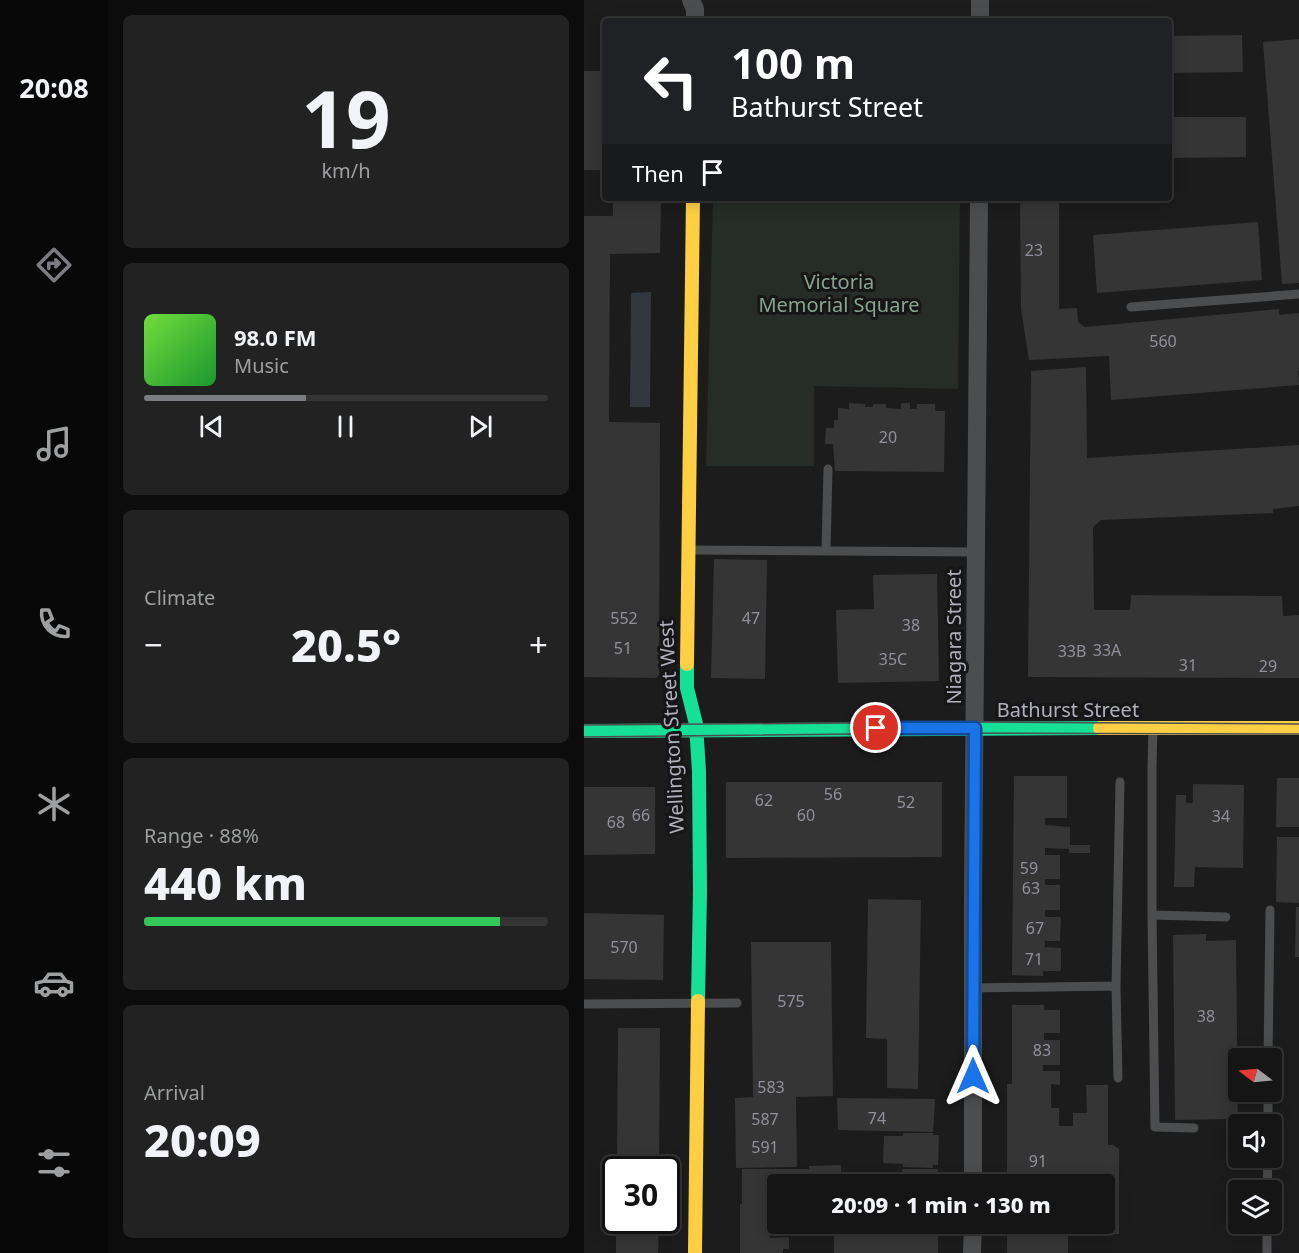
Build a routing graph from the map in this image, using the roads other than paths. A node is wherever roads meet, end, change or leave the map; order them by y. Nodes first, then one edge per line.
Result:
1 (690, 0) edge
2 (980, 0) edge
3 (695, 18) edge
4 (980, 18) edge
5 (693, 201) edge
6 (979, 201) edge
7 (1300, 294) edge
8 (1131, 307) dead end
9 (828, 469) dead end
10 (688, 550) junction
11 (826, 551) junction
12 (976, 552) junction
13 (975, 728) junction
14 (1153, 728) junction
15 (1300, 728) edge
16 (697, 730) junction
17 (584, 731) edge
18 (1120, 782) dead end
19 (1270, 910) dead end
20 (1152, 915) junction
21 (1226, 916) dead end
22 (1116, 986) junction
23 (973, 988) junction
24 (584, 1004) edge
25 (698, 1004) junction
26 (737, 1004) dead end
27 (1268, 1048) edge
28 (1118, 1078) dead end
29 (1194, 1128) dead end
30 (973, 1174) edge
31 (972, 1234) edge
32 (1267, 1234) edge
33 (695, 1253) edge
34 (972, 1253) edge
35 (1267, 1253) edge

1 - 3 street
2 - 4 street
5 - 10 street, Wellington Street West
6 - 12 street, Niagara Street
7 - 8 lane
9 - 11 lane
10 - 11 lane
10 - 16 street, Wellington Street West
11 - 12 lane
12 - 13 street, Niagara Street
13 - 14 street, Bathurst Street
13 - 16 street, Bathurst Street
13 - 23 street, Niagara Street
14 - 15 street, Bathurst Street
14 - 20 lane
16 - 17 street, Bathurst Street
16 - 25 street, Wellington Street West
18 - 22 lane
19 - 27 lane
20 - 21 lane
20 - 29 lane
22 - 23 lane
22 - 28 lane
23 - 30 street, Niagara Street
24 - 25 lane
25 - 26 lane
25 - 33 street, Wellington Street West
31 - 34 street
32 - 35 lane

